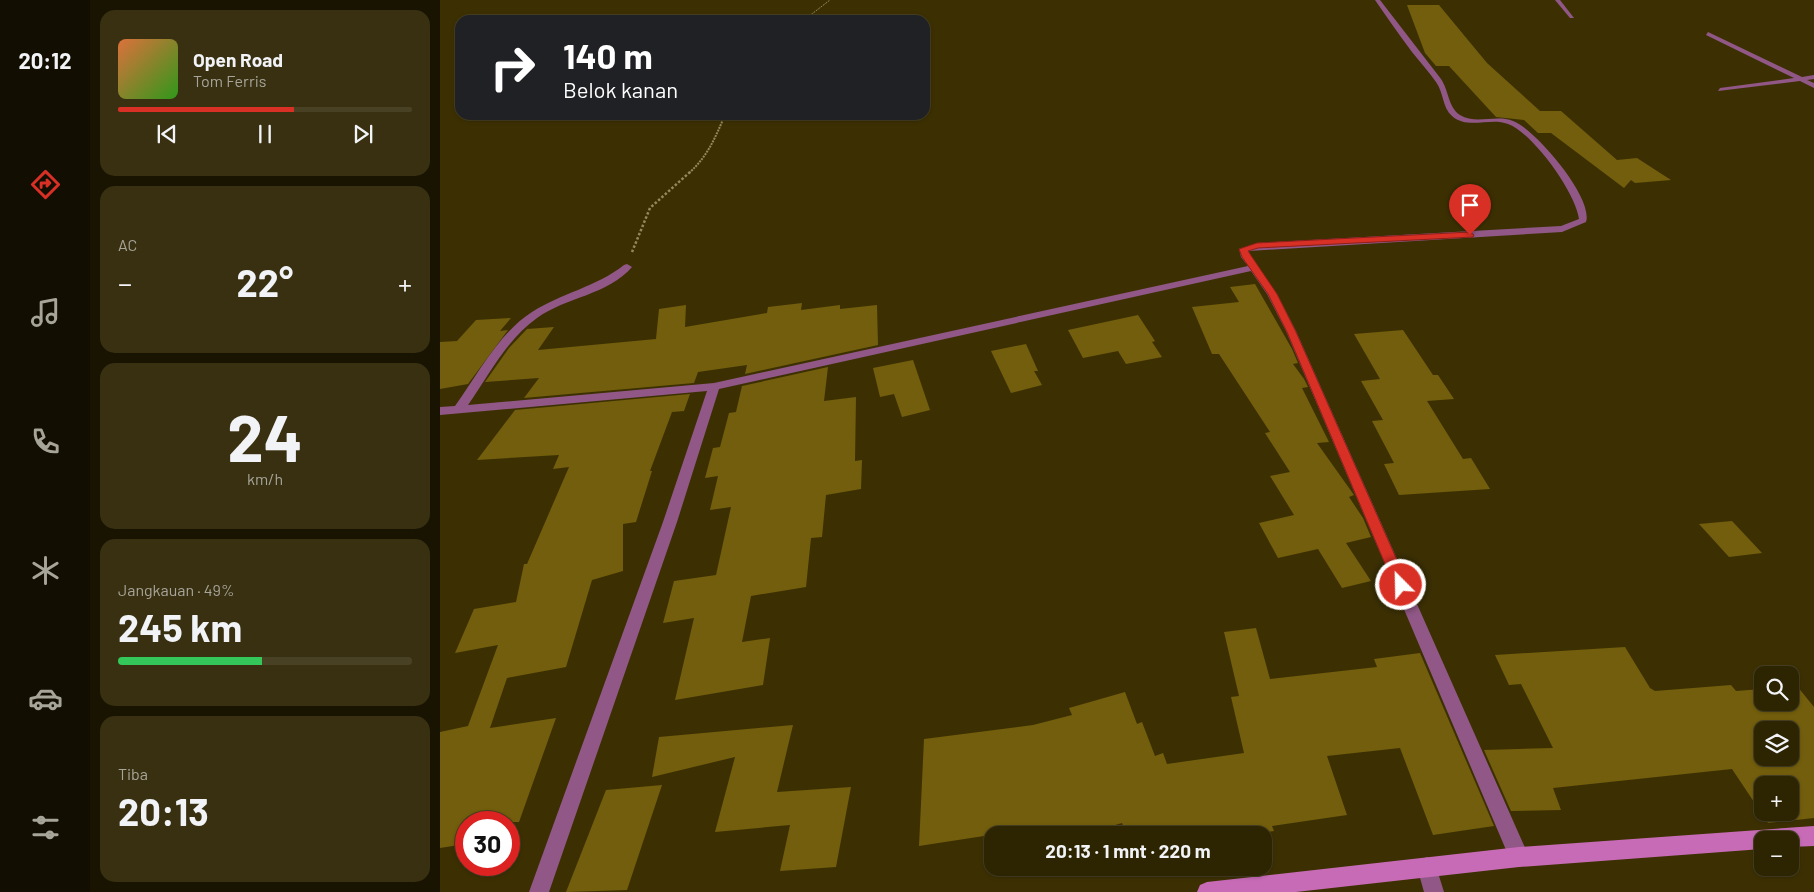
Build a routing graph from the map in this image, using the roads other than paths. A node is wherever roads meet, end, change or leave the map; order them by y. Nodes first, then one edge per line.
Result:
1 (1377, 0) edge
2 (1557, 0) edge
3 (1572, 17) dead end
4 (1708, 34) dead end
5 (1814, 77) edge
6 (1801, 80) junction
7 (1814, 86) edge
8 (1720, 90) dead end
9 (627, 267) road end
10 (1254, 268) junction
11 (714, 387) junction
12 (460, 408) junction
13 (440, 411) edge
14 (1814, 836) edge
15 (1519, 857) junction
16 (1427, 867) junction
17 (539, 892) edge
18 (1207, 892) edge
19 (1434, 892) edge

1 - 10 street
2 - 3 street
4 - 6 street
5 - 6 street
6 - 7 street
6 - 8 street
9 - 12 street
10 - 11 street
10 - 15 street
11 - 12 street
11 - 17 street
12 - 13 street
14 - 15 main road
15 - 16 main road
16 - 18 main road
16 - 19 street

